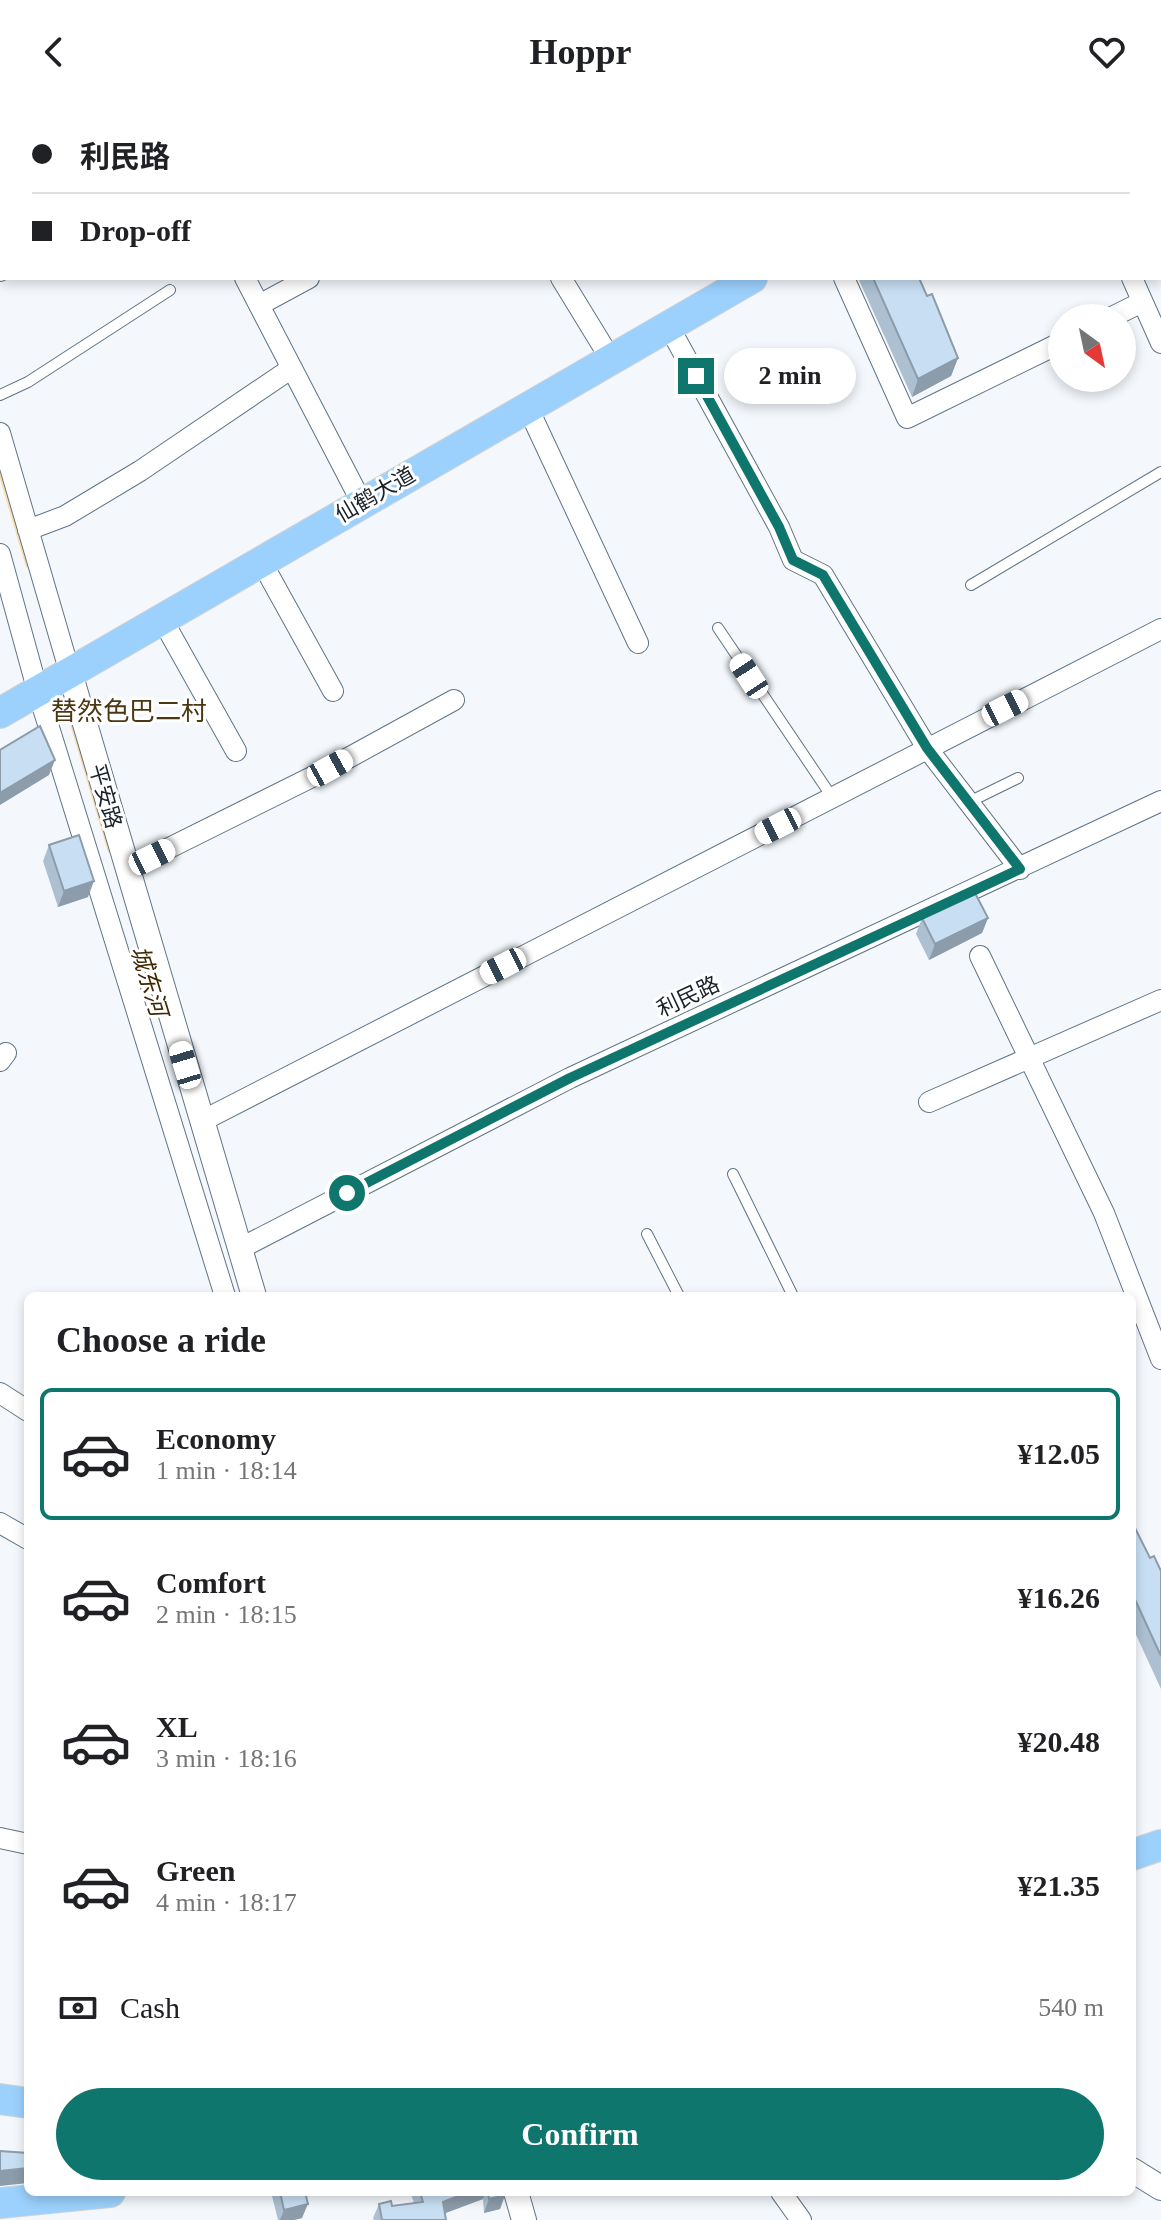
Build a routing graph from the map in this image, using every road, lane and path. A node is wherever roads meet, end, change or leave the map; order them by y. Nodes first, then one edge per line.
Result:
1 (246, 280) edge
2 (305, 280) edge
3 (562, 280) edge
4 (748, 280) edge
5 (845, 280) edge
6 (1133, 280) edge
7 (170, 290) dead end
8 (259, 305) junction
9 (1151, 308) edge
10 (668, 325) junction
11 (1161, 343) edge
12 (1048, 349) edge
13 (610, 358) junction
14 (292, 368) junction
15 (0, 395) edge
16 (527, 406) junction
17 (0, 433) edge
18 (1161, 472) edge
19 (362, 503) junction
20 (28, 530) junction
21 (0, 554) edge
22 (261, 561) junction
23 (971, 585) dead end
24 (162, 619) junction
25 (718, 628) dead end
26 (1161, 629) edge
27 (638, 643) dead end
28 (70, 673) junction
29 (333, 691) dead end
30 (38, 692) junction
31 (454, 700) dead end
32 (0, 713) edge
33 (927, 748) junction
34 (236, 751) dead end
35 (1018, 778) dead end
36 (832, 797) junction
37 (1161, 801) edge
38 (969, 802) junction
39 (127, 869) junction
40 (1020, 869) junction
41 (980, 956) dead end
42 (1161, 1000) edge
43 (1029, 1057) junction
44 (929, 1102) dead end
45 (202, 1121) junction
46 (733, 1174) dead end
47 (647, 1234) dead end
48 (241, 1248) junction
49 (224, 1292) edge
50 (253, 1292) edge
51 (677, 1292) edge
52 (791, 1292) edge
53 (1135, 1292) edge
54 (1136, 1295) edge
55 (1161, 1359) edge
56 (0, 1393) edge
57 (24, 1408) edge
58 (0, 1523) edge
59 (24, 1537) edge
60 (0, 1838) edge
61 (24, 1843) edge
62 (1161, 1845) edge
63 (1136, 1854) edge
64 (0, 2099) edge
65 (24, 2102) edge
66 (1136, 2172) edge
67 (1161, 2188) edge
68 (92, 2196) edge
69 (517, 2196) edge
70 (784, 2196) edge
71 (0, 2203) edge
72 (28, 2210) edge
73 (524, 2220) edge
74 (801, 2220) edge

1 - 8 street
2 - 8 street
3 - 13 street
4 - 10 main road, 仙鹤大道
5 - 12 street
6 - 9 street
7 - 15 lane
8 - 14 street
9 - 11 street
10 - 13 main road, 仙鹤大道
10 - 33 street
13 - 16 main road, 仙鹤大道
14 - 19 street
14 - 20 street
16 - 19 main road, 仙鹤大道
16 - 27 street
17 - 20 street, 平安路
18 - 23 lane
19 - 22 main road, 仙鹤大道
20 - 28 street, 平安路
21 - 30 street
22 - 24 main road, 仙鹤大道
22 - 29 street
24 - 28 main road, 仙鹤大道
24 - 34 street
25 - 36 lane
26 - 33 street
28 - 30 main road, 仙鹤大道
28 - 39 street, 平安路
30 - 32 main road, 仙鹤大道
30 - 49 street
31 - 39 street
33 - 36 street
33 - 38 street
35 - 38 lane
36 - 45 street
37 - 40 street, 利民路
38 - 40 street
39 - 45 street, 平安路
40 - 48 street, 利民路
41 - 43 street
42 - 43 street
43 - 44 street
43 - 53 street
45 - 48 street, 平安路
46 - 52 lane
47 - 51 lane
48 - 50 street, 平安路
54 - 55 street
56 - 57 street
58 - 59 street
60 - 61 street
62 - 63 main road
64 - 65 main road
66 - 67 street
68 - 72 main road
69 - 73 street
70 - 74 street
71 - 72 main road

